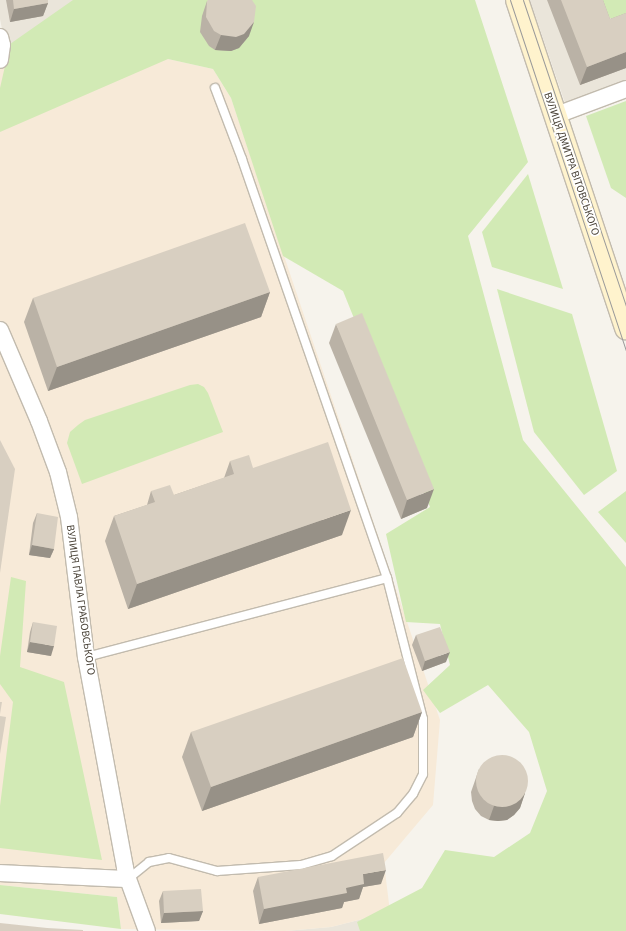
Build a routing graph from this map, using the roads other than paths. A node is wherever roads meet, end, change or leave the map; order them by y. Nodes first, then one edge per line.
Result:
1 (517, 0) edge
2 (0, 37) edge
3 (0, 60) edge
4 (215, 88) dead end
5 (626, 89) edge
6 (554, 116) junction
7 (626, 328) edge
8 (0, 330) edge
9 (387, 578) junction
10 (86, 657) junction
11 (0, 873) edge
12 (128, 879) junction
13 (147, 931) edge

1 - 6 main road, ВУЛИЦЯ ДМИТРА ВІТОВСЬКОГО
2 - 3 street
4 - 9 lane
5 - 6 street
6 - 7 main road, ВУЛИЦЯ ДМИТРА ВІТОВСЬКОГО
8 - 10 street, ВУЛИЦЯ ПАВЛА ГРАБОВСЬКОГО
9 - 10 lane
9 - 12 lane
10 - 12 street, ВУЛИЦЯ ПАВЛА ГРАБОВСЬКОГО
11 - 12 street
12 - 13 street, ВУЛИЦЯ ПАВЛА ГРАБОВСЬКОГО

